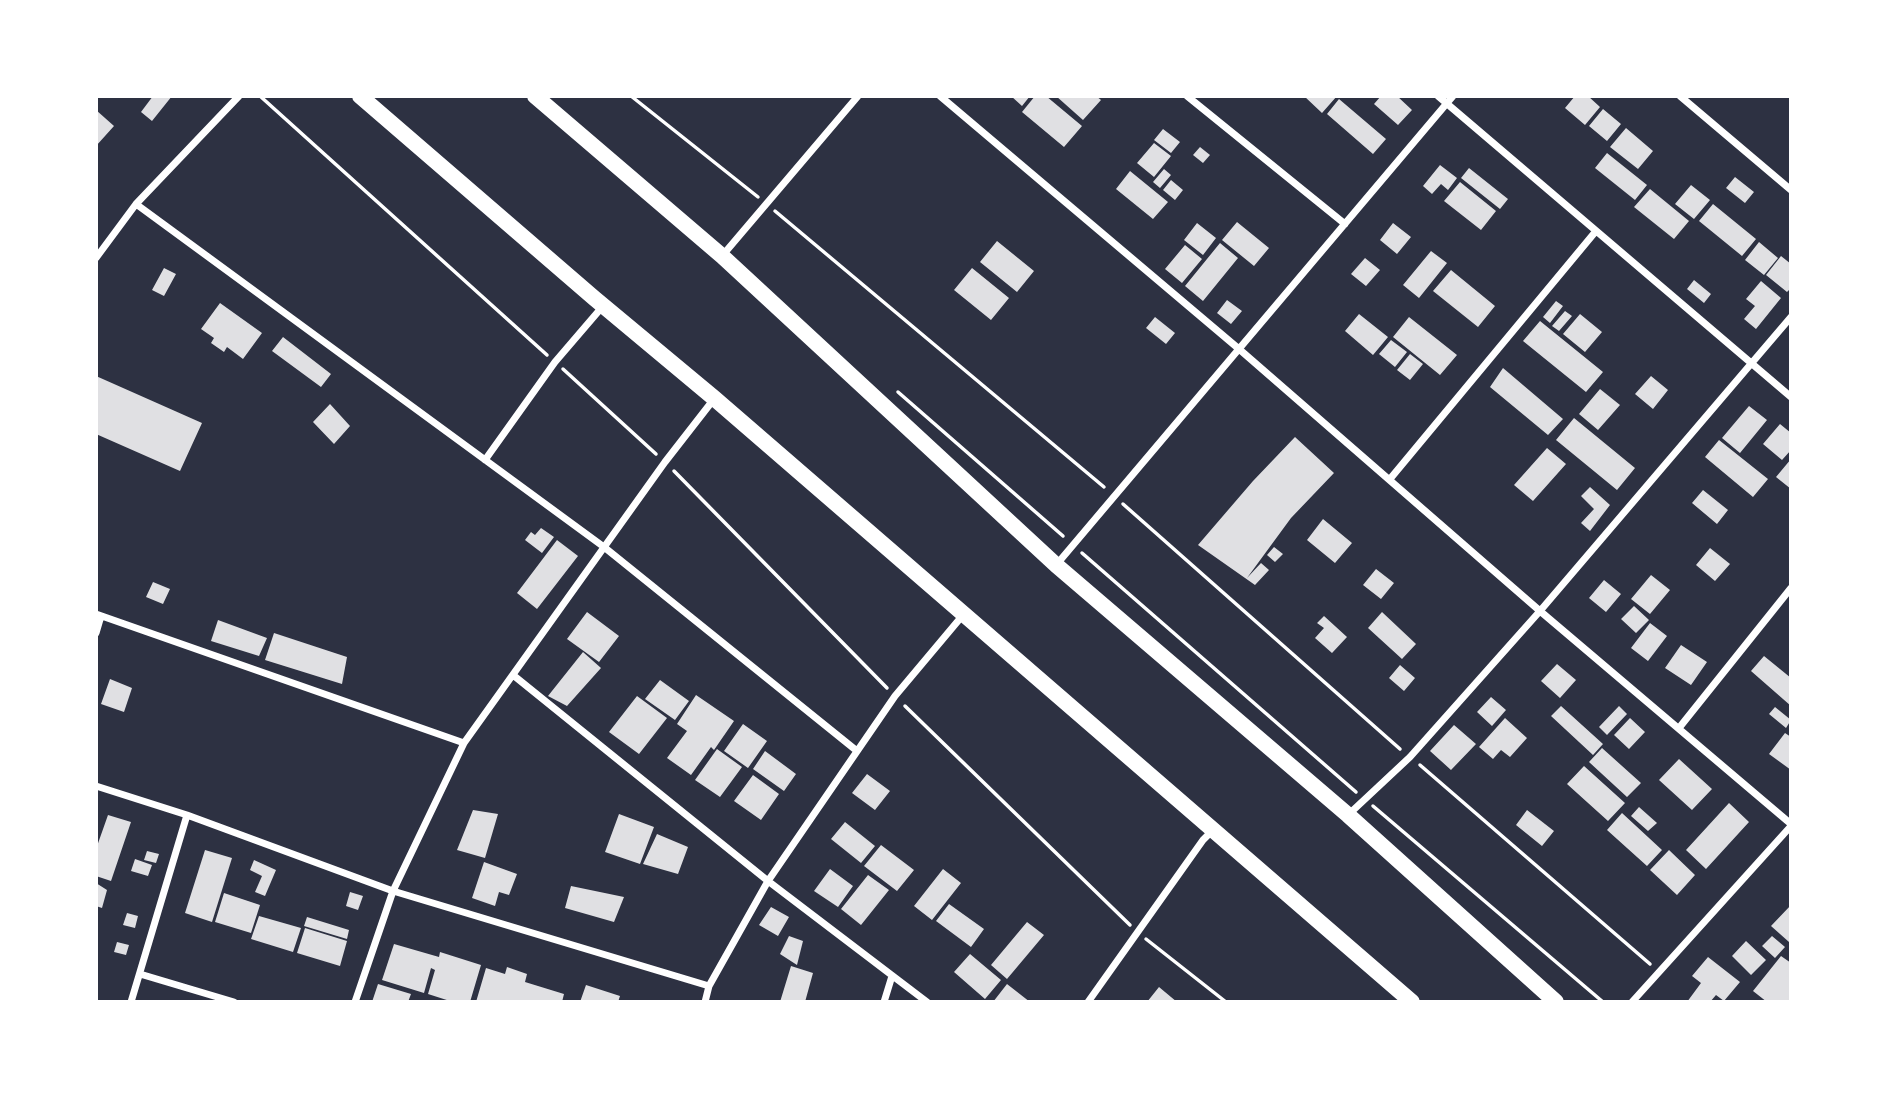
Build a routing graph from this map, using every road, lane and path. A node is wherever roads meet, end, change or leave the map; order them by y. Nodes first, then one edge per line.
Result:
1 (239, 96) edge
2 (260, 96) edge
3 (360, 96) edge
4 (535, 96) edge
5 (631, 96) edge
6 (858, 96) edge
7 (940, 96) edge
8 (1187, 96) edge
9 (1438, 96) edge
10 (1453, 96) edge
11 (1680, 96) edge
12 (1446, 104) junction
13 (1791, 190) edge
14 (136, 204) junction
15 (766, 204) junction
16 (1345, 224) junction
17 (1596, 231) junction
18 (722, 256) junction
19 (96, 258) edge
20 (603, 306) junction
21 (1791, 317) edge
22 (1239, 349) junction
23 (555, 362) junction
24 (1752, 364) junction
25 (1791, 397) edge
26 (715, 398) junction
27 (485, 460) junction
28 (665, 462) junction
29 (1390, 479) junction
30 (1114, 496) junction
31 (604, 547) junction
32 (1056, 565) junction
33 (1791, 588) edge
34 (1540, 611) junction
35 (99, 615) edge
36 (963, 615) junction
37 (96, 633) edge
38 (513, 675) junction
39 (895, 696) junction
40 (1679, 727) junction
41 (464, 743) junction
42 (857, 751) junction
43 (1409, 757) junction
44 (96, 786) edge
45 (187, 815) junction
46 (1348, 815) junction
47 (1791, 825) edge
48 (1213, 830) junction
49 (768, 881) junction
50 (393, 891) junction
51 (1138, 933) junction
52 (1660, 973) junction
53 (140, 974) junction
54 (892, 976) junction
55 (709, 986) junction
56 (131, 1002) edge
57 (234, 1002) edge
58 (355, 1002) edge
59 (705, 1002) edge
60 (884, 1002) edge
61 (927, 1002) edge
62 (1088, 1002) edge
63 (1226, 1002) edge
64 (1412, 1002) edge
65 (1556, 1002) edge
66 (1632, 1002) edge

1 - 14 street
2 - 23 path
3 - 20 main road
4 - 18 main road
5 - 15 path
6 - 15 street
7 - 22 street
8 - 16 street
9 - 12 street
10 - 12 street
11 - 13 street
12 - 16 street
12 - 17 street
14 - 19 street
14 - 27 street
15 - 18 street
15 - 30 path
16 - 22 street
17 - 24 street
17 - 29 street
18 - 32 main road
20 - 23 street
20 - 26 main road
21 - 24 street
22 - 29 street
22 - 30 street
23 - 27 street
23 - 28 path
24 - 25 street
24 - 34 street
26 - 28 street
26 - 36 main road
27 - 31 street
28 - 31 street
28 - 39 path
29 - 34 street
30 - 32 street
30 - 43 path
31 - 38 street
31 - 42 street
32 - 46 main road
33 - 40 street
34 - 40 street
34 - 43 street
35 - 37 street
35 - 41 street
36 - 39 street
36 - 48 main road
38 - 41 street
38 - 49 street
39 - 42 street
39 - 51 path
40 - 47 street
41 - 50 street
42 - 49 street
43 - 46 street
43 - 52 path
44 - 45 street
45 - 50 street
45 - 53 street
46 - 65 main road
47 - 52 street
48 - 51 street
48 - 64 main road
49 - 54 street
49 - 55 street
50 - 55 street
50 - 58 street
51 - 62 street
51 - 63 path
52 - 66 street
53 - 56 street
53 - 57 street
54 - 60 street
54 - 61 street
55 - 59 street

